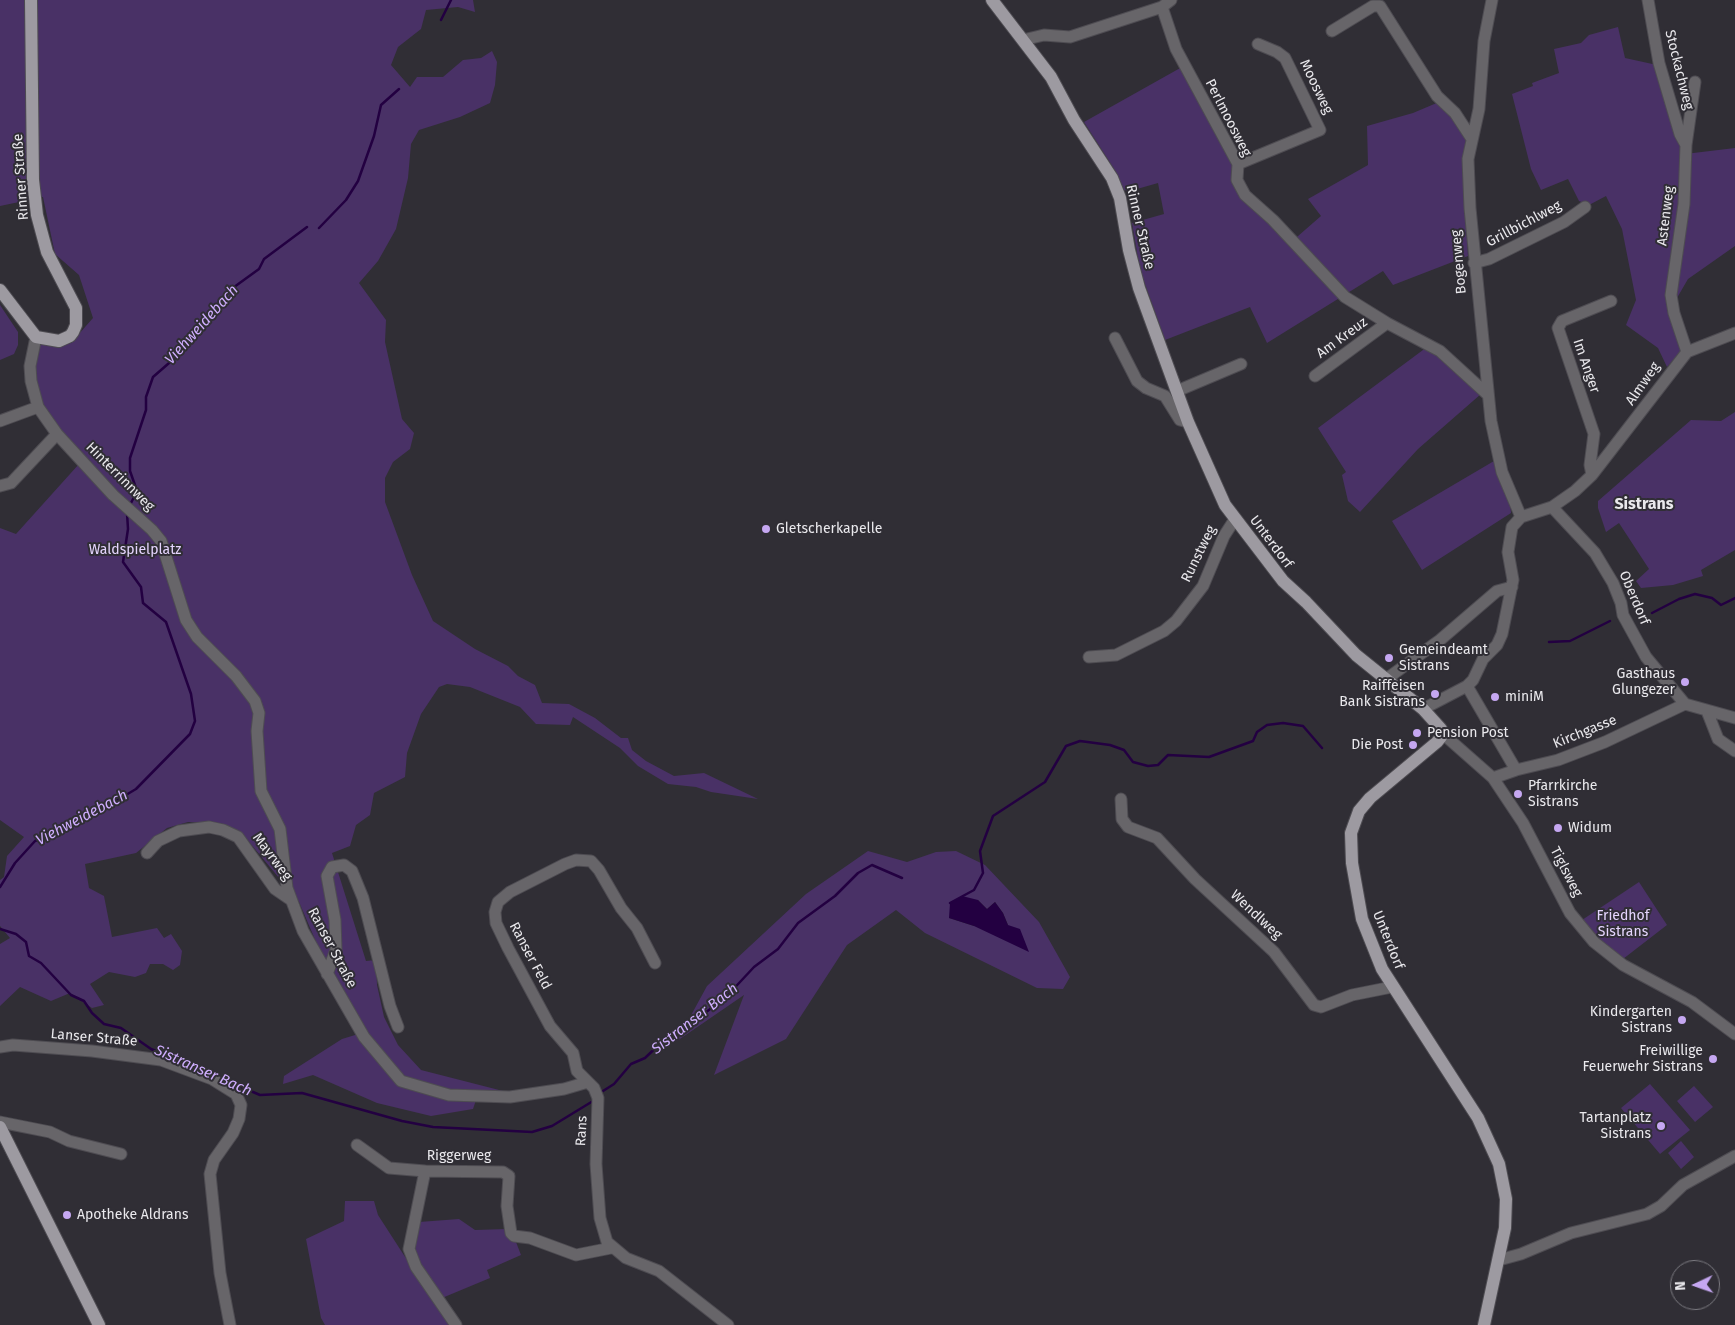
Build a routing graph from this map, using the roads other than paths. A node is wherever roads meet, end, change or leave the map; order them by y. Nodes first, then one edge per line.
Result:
1 (30, 0) edge
2 (992, 0) edge
3 (1492, 0) edge
4 (1648, 0) edge
5 (1168, 2) edge
6 (1377, 2) edge
7 (1332, 31) dead end
8 (1023, 40) junction
9 (1258, 44) dead end
10 (1695, 82) dead end
11 (1472, 139) junction
12 (1686, 145) junction
13 (1238, 164) junction
14 (1584, 206) dead end
15 (1474, 264) junction
16 (0, 290) edge
17 (1345, 297) joint
18 (1611, 300) dead end
19 (1387, 323) junction
20 (36, 336) junction
21 (1732, 336) edge
22 (1115, 338) dead end
23 (1687, 352) junction
24 (1241, 364) dead end
25 (1316, 376) dead end
26 (1177, 391) junction
27 (1488, 394) junction
28 (38, 407) junction
29 (0, 421) edge
30 (1188, 422) junction
31 (57, 434) junction
32 (1592, 475) junction
33 (0, 486) edge
34 (1552, 507) junction
35 (1520, 517) junction
36 (1235, 518) junction
37 (161, 541) joint
38 (1512, 587) junction
39 (1089, 657) dead end
40 (1385, 680) junction
41 (1467, 686) junction
42 (1685, 704) junction
43 (1423, 709) junction
44 (1707, 711) junction
45 (1735, 718) edge
46 (1442, 733) junction
47 (1735, 750) edge
48 (1516, 770) junction
49 (1493, 778) junction
50 (1122, 800) dead end
51 (147, 853) dead end
52 (291, 900) junction
53 (655, 963) dead end
54 (327, 974) junction
55 (1392, 987) junction
56 (398, 1026) dead end
57 (1735, 1034) edge
58 (0, 1047) edge
59 (588, 1082) junction
60 (0, 1122) edge
61 (0, 1127) edge
62 (357, 1145) dead end
63 (121, 1154) dead end
64 (1735, 1156) edge
65 (425, 1172) junction
66 (611, 1248) junction
67 (1499, 1260) junction
68 (99, 1325) edge
69 (230, 1325) edge
70 (456, 1325) edge
71 (728, 1325) edge
72 (1484, 1325) edge

1 - 20 main road, Rinner Straße
2 - 8 main road, Rinner Straße
3 - 11 street, Bogenweg
4 - 12 street, Stockachweg
5 - 8 street
5 - 13 street, Perlmoosweg
6 - 7 street
6 - 11 street
8 - 26 main road, Rinner Straße
9 - 13 street, Moosweg
10 - 12 street, Astenweg
11 - 15 street, Bogenweg
12 - 23 street, Astenweg
13 - 17 street, Perlmoosweg
14 - 15 street, Grillbichlweg
15 - 27 street, Bogenweg
16 - 20 main road
17 - 19 street, Am Kreuz
18 - 32 street, Im Anger
19 - 25 street, Am Kreuz
19 - 27 street, Am Kreuz
20 - 28 street, Hinterrinnweg
21 - 23 street, Almweg
22 - 30 street
23 - 32 street, Almweg
24 - 26 street
26 - 30 main road, Unterdorf
27 - 35 street, Bogenweg
28 - 29 street
28 - 31 street, Hinterrinnweg
30 - 36 main road, Unterdorf
31 - 33 street
31 - 37 street, Hinterrinnweg
32 - 34 street
34 - 35 street
34 - 42 street, Oberdorf
35 - 38 street
36 - 39 street, Runstweg
36 - 40 main road, Unterdorf
37 - 52 street, Ranser Straße
38 - 40 street
38 - 41 street
40 - 43 main road, Unterdorf
41 - 43 street
41 - 48 street
42 - 44 street
42 - 48 street, Kirchgasse
43 - 46 main road, Unterdorf
44 - 45 street
44 - 47 street
46 - 49 street, Tiglsweg
46 - 55 main road, Unterdorf
48 - 49 street, Kirchgasse
49 - 57 street, Tiglsweg
50 - 55 street, Wendlweg
51 - 52 street, Mayrweg
52 - 54 street, Ranser Straße
53 - 59 street, Ranser Feld
54 - 56 street
54 - 59 street, Ranser Straße
55 - 67 main road, Unterdorf
58 - 69 street, Lanser Straße
59 - 66 street, Rans
60 - 63 street
61 - 68 main road
62 - 65 street, Riggerweg
64 - 67 street
65 - 66 street, Riggerweg
65 - 70 street
66 - 71 street
67 - 72 main road, Unterdorf

